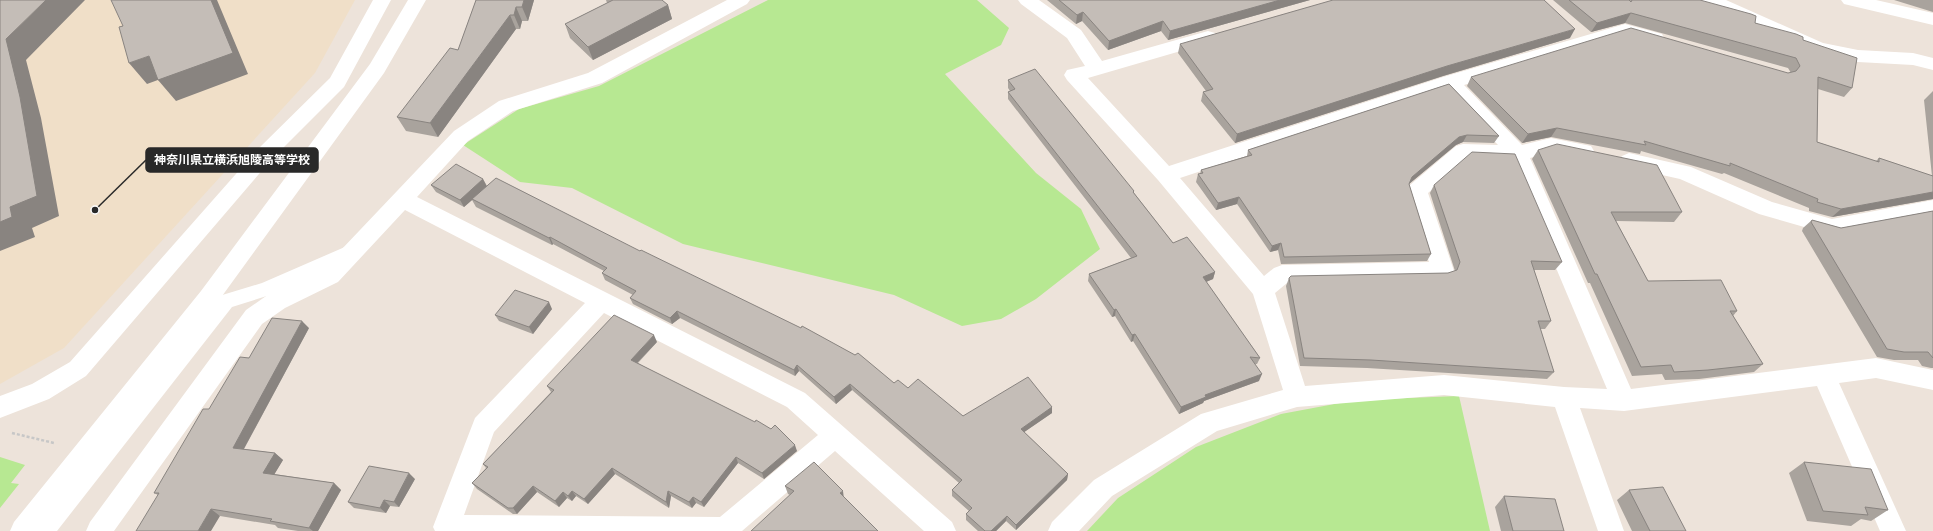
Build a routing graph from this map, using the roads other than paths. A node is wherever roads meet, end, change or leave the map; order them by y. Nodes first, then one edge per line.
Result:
1 (382, 0) edge
2 (416, 0) edge
3 (741, 0) edge
4 (1027, 0) edge
5 (1710, 0) edge
6 (1850, 0) edge
7 (1933, 19) edge
8 (1224, 32) edge
9 (1669, 42) edge
10 (1933, 64) edge
11 (1097, 69) junction
12 (1450, 82) junction
13 (1518, 154) junction
14 (1165, 175) junction
15 (403, 199) junction
16 (1933, 208) edge
17 (356, 249) junction
18 (1263, 290) junction
19 (602, 300) junction
20 (1824, 375) junction
21 (1933, 380) edge
22 (1296, 397) junction
23 (1564, 397) junction
24 (1624, 400) junction
25 (0, 407) edge
26 (835, 436) junction
27 (725, 530) edge
28 (23, 531) edge
29 (44, 531) edge
30 (99, 531) edge
31 (942, 531) edge
32 (1061, 531) edge
33 (1611, 531) edge
34 (1893, 531) edge

1 - 25 street
2 - 28 street
3 - 15 street
4 - 11 street
5 - 10 street
6 - 7 street
8 - 11 street
9 - 12 street
11 - 14 street
12 - 13 street
12 - 14 street
13 - 16 street
13 - 18 street
13 - 24 street
14 - 18 street
15 - 17 street
15 - 19 street
17 - 29 lane
17 - 30 street
18 - 22 street
19 - 26 street
19 - 27 street
20 - 21 street
20 - 24 street
20 - 34 street
22 - 23 street
22 - 32 street
23 - 24 street
23 - 33 street
26 - 27 street
26 - 31 street

